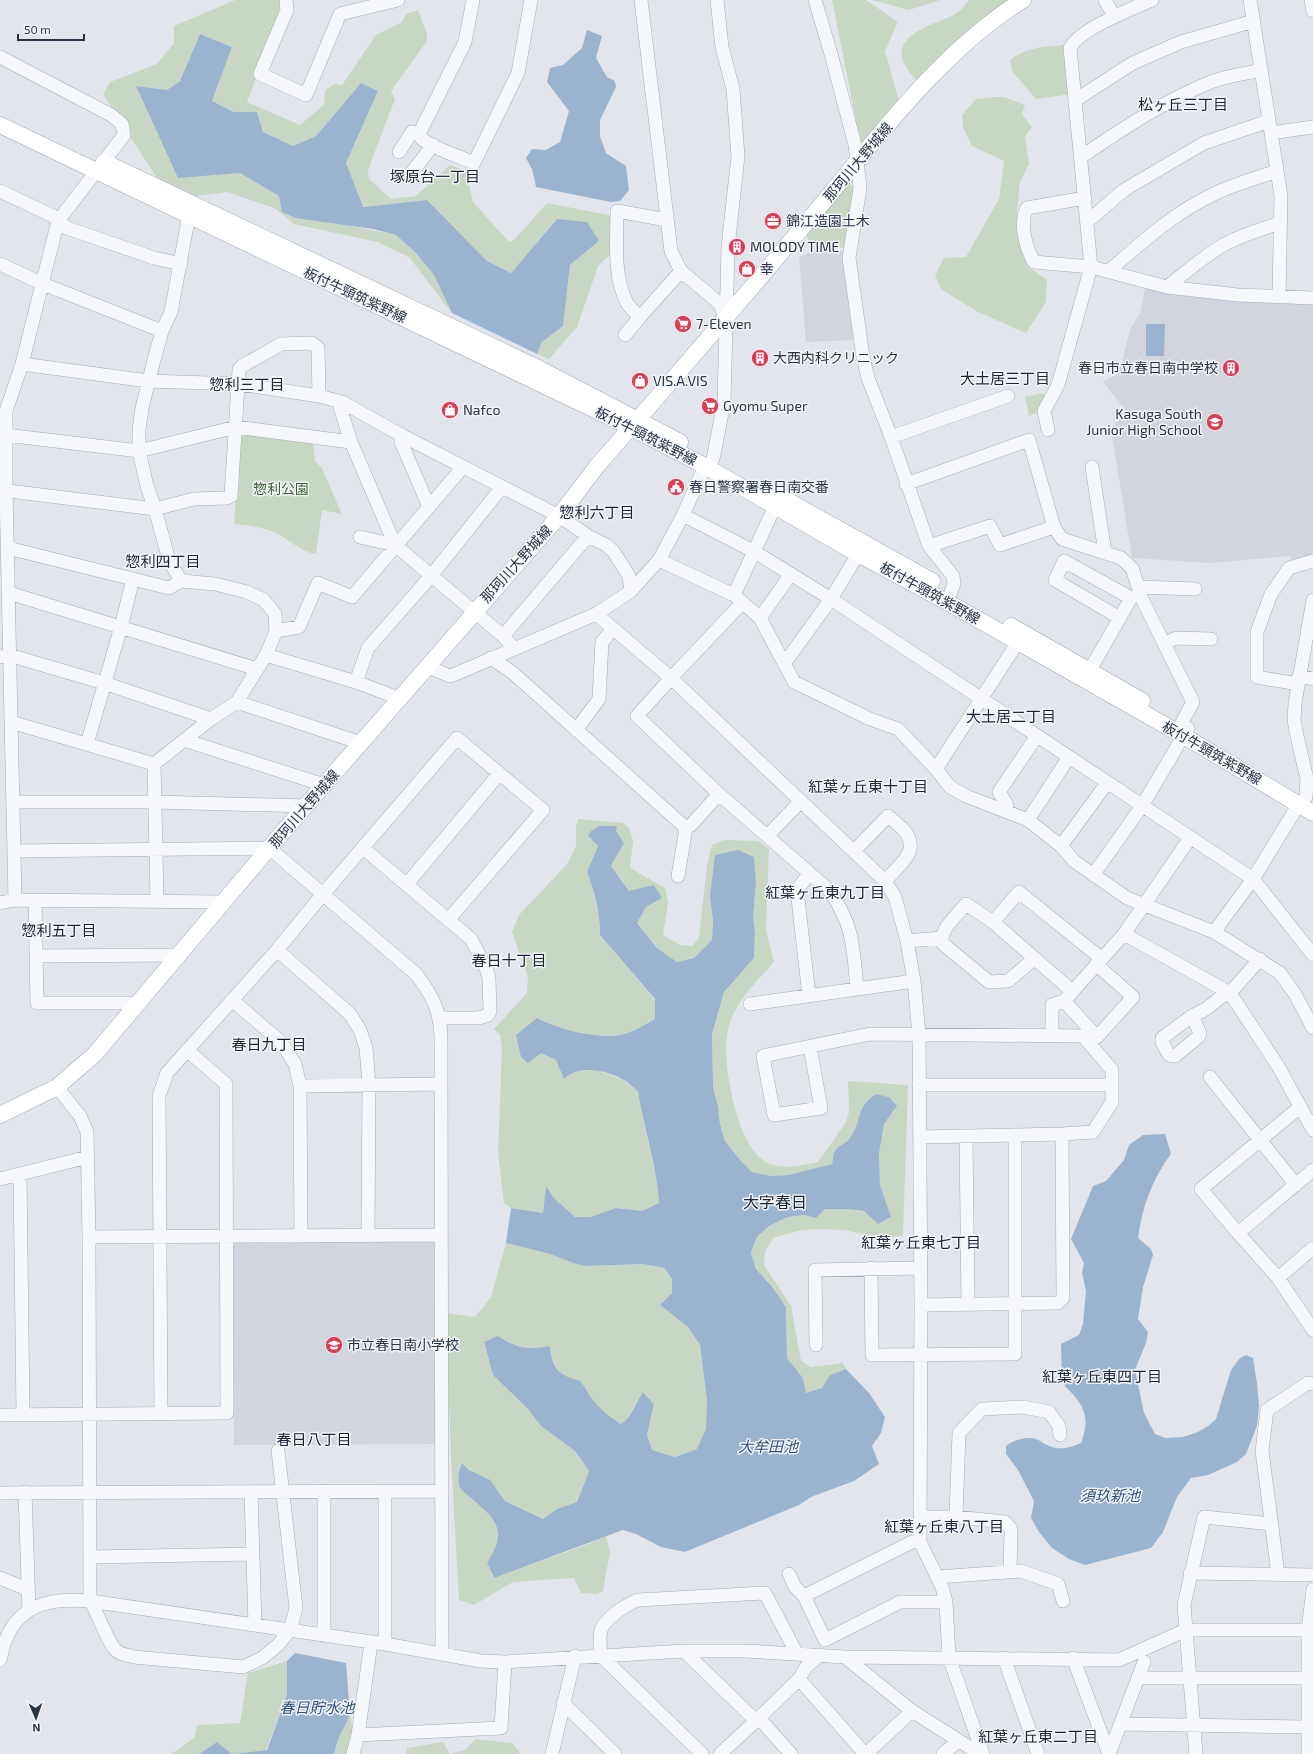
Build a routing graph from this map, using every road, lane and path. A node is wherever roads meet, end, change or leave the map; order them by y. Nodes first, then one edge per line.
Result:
1 (286, 0) edge
2 (398, 0) edge
3 (473, 0) edge
4 (531, 0) edge
5 (641, 0) edge
6 (717, 0) edge
7 (815, 0) edge
8 (1023, 0) edge
9 (1105, 0) edge
10 (1152, 0) edge
11 (1250, 0) edge
12 (1311, 0) edge
13 (356, 5) edge
14 (1313, 11) edge
15 (1114, 16) junction
16 (1254, 21) junction
17 (0, 57) edge
18 (1261, 70) junction
19 (1076, 99) junction
20 (0, 113) edge
21 (0, 125) edge
22 (1270, 127) junction
23 (1313, 127) edge
24 (420, 135) junction
25 (433, 145) junction
26 (399, 152) dead end
27 (1081, 157) junction
28 (857, 161) junction
29 (100, 166) junction
30 (1277, 171) junction
31 (410, 176) dead end
32 (0, 191) edge
33 (1085, 198) junction
34 (189, 216) junction
35 (58, 220) junction
36 (667, 220) junction
37 (1088, 220) junction
38 (1280, 223) junction
39 (0, 264) edge
40 (181, 264) junction
41 (1091, 267) junction
42 (681, 271) junction
43 (1109, 271) junction
44 (43, 284) junction
45 (1167, 286) junction
46 (1279, 296) junction
47 (1313, 298) edge
48 (640, 317) junction
49 (726, 318) junction
50 (162, 331) junction
51 (625, 335) dead end
52 (22, 364) junction
53 (148, 381) junction
54 (239, 384) junction
55 (319, 396) junction
56 (1008, 396) dead end
57 (342, 402) junction
58 (634, 424) junction
59 (236, 427) junction
60 (1048, 430) dead end
61 (6, 435) junction
62 (403, 436) junction
63 (891, 438) junction
64 (351, 442) junction
65 (139, 451) junction
66 (709, 463) junction
67 (463, 467) junction
68 (1091, 467) dead end
69 (906, 484) junction
70 (502, 487) junction
71 (3, 490) edge
72 (775, 506) junction
73 (429, 507) junction
74 (155, 509) junction
75 (683, 515) junction
76 (559, 516) junction
77 (1054, 527) junction
78 (360, 536) dead end
79 (588, 536) junction
80 (395, 545) junction
81 (929, 546) junction
82 (8, 548) junction
83 (862, 549) junction
84 (755, 552) junction
85 (1105, 553) junction
86 (659, 560) junction
87 (1313, 561) edge
88 (790, 574) junction
89 (431, 576) junction
90 (133, 579) junction
91 (181, 581) junction
92 (1138, 587) junction
93 (1195, 589) dead end
94 (631, 591) junction
95 (950, 592) junction
96 (9, 593) junction
97 (738, 599) junction
98 (831, 599) junction
99 (1313, 600) edge
100 (473, 612) junction
101 (596, 614) junction
102 (760, 618) junction
103 (1120, 618) junction
104 (121, 628) junction
105 (613, 629) junction
106 (276, 631) junction
107 (503, 636) junction
108 (1021, 638) junction
109 (1211, 639) dead end
110 (1164, 644) junction
111 (514, 648) junction
112 (266, 655) junction
113 (5, 656) edge
114 (491, 658) junction
115 (784, 664) junction
116 (428, 668) junction
117 (257, 670) junction
118 (1090, 670) junction
119 (671, 678) junction
120 (1313, 679) edge
121 (1299, 680) junction
122 (356, 682) junction
123 (104, 683) junction
124 (401, 699) junction
125 (981, 699) junction
126 (237, 702) junction
127 (211, 719) junction
128 (11, 722) junction
129 (1184, 729) junction
130 (576, 730) junction
131 (1037, 736) junction
132 (184, 740) junction
133 (361, 743) junction
134 (86, 744) junction
135 (1070, 758) junction
136 (154, 764) junction
137 (936, 769) junction
138 (500, 774) junction
139 (1107, 783) junction
140 (324, 785) junction
141 (719, 794) junction
142 (801, 801) junction
143 (1306, 801) edge
144 (13, 802) junction
145 (154, 802) junction
146 (307, 806) junction
147 (1142, 806) junction
148 (1006, 811) junction
149 (1313, 813) edge
150 (1028, 820) junction
151 (686, 828) junction
152 (768, 835) junction
153 (1190, 838) junction
154 (1062, 846) junction
155 (156, 848) junction
156 (270, 848) junction
157 (364, 848) junction
158 (14, 851) junction
159 (854, 851) junction
160 (809, 874) junction
161 (1093, 875) junction
162 (678, 876) dead end
163 (1253, 879) junction
164 (885, 881) junction
165 (407, 884) junction
166 (323, 894) junction
167 (15, 900) junction
168 (35, 900) junction
169 (157, 900) junction
170 (224, 902) junction
171 (0, 903) edge
172 (1144, 906) junction
173 (450, 919) junction
174 (993, 922) junction
175 (1214, 932) junction
176 (1124, 934) junction
177 (941, 938) junction
178 (907, 941) junction
179 (277, 950) junction
180 (1313, 954) edge
181 (181, 955) junction
182 (36, 956) junction
183 (1034, 959) junction
184 (1260, 959) junction
185 (1099, 962) junction
186 (914, 981) junction
187 (857, 989) junction
188 (1072, 991) junction
189 (1230, 993) junction
190 (809, 996) junction
191 (232, 1000) junction
192 (1064, 1002) junction
193 (139, 1003) junction
194 (750, 1004) dead end
195 (1192, 1016) dead end
196 (440, 1018) junction
197 (1313, 1028) edge
198 (918, 1034) junction
199 (1052, 1036) junction
200 (810, 1047) junction
201 (187, 1050) junction
202 (1210, 1077) dead end
203 (440, 1084) junction
204 (369, 1085) junction
205 (919, 1085) junction
206 (1112, 1085) junction
207 (300, 1086) junction
208 (57, 1087) junction
209 (1300, 1106) junction
210 (0, 1115) edge
211 (1313, 1130) edge
212 (1062, 1134) junction
213 (1015, 1135) junction
214 (966, 1136) junction
215 (920, 1137) junction
216 (1260, 1139) junction
217 (88, 1157) junction
218 (1313, 1170) edge
219 (20, 1174) junction
220 (0, 1179) edge
221 (1296, 1185) junction
222 (1238, 1233) junction
223 (441, 1235) junction
224 (228, 1236) junction
225 (301, 1236) junction
226 (368, 1236) junction
227 (89, 1237) junction
228 (158, 1237) junction
229 (1313, 1248) edge
230 (871, 1268) junction
231 (920, 1268) junction
232 (1278, 1278) junction
233 (968, 1304) junction
234 (1016, 1304) junction
235 (921, 1305) junction
236 (1312, 1326) edge
237 (816, 1345) dead end
238 (920, 1356) junction
239 (1313, 1384) edge
240 (161, 1413) junction
241 (23, 1414) junction
242 (89, 1414) junction
243 (0, 1415) edge
244 (1060, 1435) dead end
245 (278, 1452) dead end
246 (385, 1491) junction
247 (442, 1491) junction
248 (0, 1492) edge
249 (25, 1492) junction
250 (90, 1492) junction
251 (251, 1492) junction
252 (282, 1492) junction
253 (324, 1492) junction
254 (921, 1517) junction
255 (956, 1517) junction
256 (1272, 1524) junction
257 (920, 1542) junction
258 (253, 1554) junction
259 (90, 1557) junction
260 (1010, 1571) junction
261 (1190, 1573) junction
262 (789, 1574) dead end
263 (1278, 1574) junction
264 (1313, 1575) edge
265 (937, 1577) junction
266 (0, 1578) edge
267 (28, 1589) junction
268 (1313, 1589) edge
269 (804, 1596) junction
270 (90, 1600) junction
271 (1063, 1601) dead end
272 (946, 1602) junction
273 (29, 1610) junction
274 (1310, 1622) edge
275 (255, 1625) junction
276 (290, 1630) junction
277 (1186, 1630) junction
278 (324, 1636) junction
279 (371, 1643) junction
280 (385, 1644) junction
281 (684, 1651) junction
282 (442, 1653) junction
283 (797, 1654) junction
284 (600, 1655) junction
285 (575, 1656) junction
286 (819, 1656) junction
287 (845, 1657) junction
288 (949, 1657) junction
289 (1004, 1658) junction
290 (1074, 1658) junction
291 (0, 1660) edge
292 (505, 1662) junction
293 (1144, 1662) dead end
294 (1189, 1677) junction
295 (1138, 1678) junction
296 (1309, 1678) junction
297 (799, 1679) junction
298 (563, 1703) junction
299 (912, 1711) junction
300 (759, 1718) junction
301 (1120, 1724) junction
302 (1193, 1727) junction
303 (1308, 1727) junction
304 (358, 1735) junction
305 (958, 1741) junction
306 (1310, 1750) edge
307 (353, 1754) edge
308 (552, 1754) edge
309 (615, 1754) edge
310 (702, 1754) edge
311 (720, 1754) edge
312 (791, 1754) edge
313 (865, 1754) edge
314 (943, 1754) edge
315 (980, 1754) edge
316 (983, 1754) edge
317 (1038, 1754) edge
318 (1109, 1754) edge
319 (1196, 1754) edge

1 - 13 street
2 - 13 street
3 - 24 street
4 - 25 street
5 - 36 street
6 - 49 street
7 - 28 street
8 - 28 main road, 那珂川大野城線
9 - 15 street
10 - 15 street
11 - 16 street
12 - 14 street
15 - 19 street
16 - 18 street
16 - 19 street
17 - 29 street
18 - 22 street
18 - 27 street
19 - 27 street
20 - 29 main road, 板付牛頸筑紫野線
21 - 29 main road, 板付牛頸筑紫野線
22 - 23 street
22 - 30 street
22 - 37 street
24 - 25 street
24 - 26 street
25 - 31 street
27 - 33 street
28 - 49 main road, 那珂川大野城線
28 - 63 street
29 - 34 main road, 板付牛頸筑紫野線
29 - 35 street
29 - 58 main road, 板付牛頸筑紫野線
30 - 38 street
30 - 43 street
32 - 35 street
33 - 37 street
33 - 41 street
34 - 40 street
34 - 58 main road, 板付牛頸筑紫野線
35 - 40 street
35 - 44 street
36 - 42 street
36 - 48 street
37 - 41 street
38 - 45 street
38 - 46 street
39 - 44 street
40 - 50 street
41 - 43 street
41 - 60 street
42 - 48 street
42 - 49 street
43 - 45 street
44 - 50 street
44 - 52 street
45 - 46 street
46 - 47 street
48 - 51 street
49 - 58 main road, 那珂川大野城線
49 - 66 street
50 - 53 street
52 - 53 street
52 - 61 street
53 - 54 street
53 - 65 street
54 - 55 street
54 - 55 street
54 - 59 street
55 - 57 street
56 - 63 street
57 - 62 street
57 - 64 street
58 - 66 main road, 板付牛頸筑紫野線
58 - 76 main road, 那珂川大野城線
59 - 64 street
59 - 65 street
59 - 74 street
61 - 65 street
61 - 71 street
62 - 67 street
62 - 73 street
63 - 69 street
64 - 80 street
65 - 74 street
66 - 72 main road, 板付牛頸筑紫野線
66 - 75 street
66 - 83 main road, 板付牛頸筑紫野線
67 - 70 street
67 - 73 street
68 - 85 street
69 - 77 street
69 - 81 street
70 - 76 street
70 - 89 street
71 - 74 street
71 - 82 street
72 - 83 main road, 板付牛頸筑紫野線
72 - 84 street
73 - 80 street
74 - 91 street
75 - 84 street
75 - 86 street
76 - 79 street
76 - 100 main road, 那珂川大野城線
77 - 81 street
77 - 85 street
78 - 80 street
79 - 94 street
79 - 107 street
80 - 89 street
80 - 106 street
81 - 95 street
82 - 90 street
82 - 96 street
83 - 95 main road, 板付牛頸筑紫野線
83 - 98 street
83 - 108 main road, 板付牛頸筑紫野線
84 - 88 street
84 - 97 street
85 - 92 street
86 - 94 street
86 - 97 street
87 - 121 street
88 - 98 street
88 - 102 street
89 - 100 street
89 - 122 street
90 - 91 street
90 - 104 street
91 - 106 street
92 - 93 street
92 - 110 street
94 - 101 street
95 - 108 main road, 板付牛頸筑紫野線
96 - 104 street
96 - 113 street
97 - 102 street
97 - 119 street
98 - 115 street
98 - 125 street
99 - 121 street
100 - 107 street
100 - 116 main road, 那珂川大野城線
101 - 105 street
101 - 111 street
102 - 115 street
103 - 103 street
103 - 118 street
104 - 117 street
104 - 123 street
105 - 119 street
105 - 130 street
106 - 112 street
107 - 111 street
108 - 118 main road, 板付牛頸筑紫野線
108 - 125 street
108 - 129 main road, 板付牛頸筑紫野線
109 - 110 street
110 - 129 street
111 - 114 street
112 - 117 street
112 - 122 street
113 - 123 street
113 - 128 street
114 - 116 street
114 - 130 street
115 - 137 street
116 - 124 main road, 那珂川大野城線
117 - 126 street
118 - 129 main road, 板付牛頸筑紫野線
119 - 141 street
119 - 142 street
120 - 121 street
121 - 143 street
122 - 124 street
123 - 127 street
123 - 134 street
124 - 133 main road, 那珂川大野城線
125 - 131 street
125 - 137 street
126 - 127 street
126 - 133 street
127 - 132 street
128 - 134 street
128 - 144 street
129 - 143 main road, 板付牛頸筑紫野線
129 - 147 street
130 - 151 street
131 - 135 street
131 - 148 street
132 - 136 street
132 - 140 street
133 - 140 main road, 那珂川大野城線
134 - 136 street
135 - 139 street
135 - 150 street
136 - 145 street
137 - 148 street
138 - 157 street
138 - 165 street
138 - 173 street
139 - 147 street
139 - 154 street
140 - 146 main road, 那珂川大野城線
141 - 151 street
141 - 152 street
142 - 152 street
142 - 159 street
143 - 149 main road, 板付牛頸筑紫野線
143 - 163 street
144 - 145 street
144 - 158 street
145 - 146 street
145 - 155 street
146 - 156 main road, 那珂川大野城線
147 - 153 street
147 - 161 street
148 - 150 street
150 - 154 street
151 - 162 street
152 - 160 street
153 - 163 street
153 - 172 street
154 - 161 street
155 - 156 street
155 - 158 street
155 - 169 street
156 - 166 street
156 - 170 main road, 那珂川大野城線
157 - 165 street
157 - 166 street
158 - 167 street
159 - 164 street
159 - 164 street
160 - 187 street
160 - 190 street
161 - 172 street
163 - 175 street
163 - 180 street
164 - 178 street
165 - 173 street
166 - 179 street
166 - 196 street
167 - 168 street
167 - 171 street
168 - 169 street
168 - 182 street
169 - 170 street
170 - 181 main road, 那珂川大野城線
172 - 175 street
172 - 176 street
173 - 196 street
174 - 177 street
174 - 183 street
174 - 185 street
175 - 184 street
176 - 185 street
176 - 189 street
177 - 178 street
177 - 183 street
178 - 186 street
179 - 191 street
179 - 204 street
181 - 182 street
181 - 193 main road, 那珂川大野城線
182 - 193 street
183 - 188 street
184 - 189 street
184 - 197 street
185 - 188 street
185 - 192 street
186 - 187 street
186 - 198 street
187 - 190 street
188 - 192 street
189 - 195 street
189 - 209 street
190 - 194 street
191 - 201 street
191 - 207 street
192 - 199 street
193 - 208 main road, 那珂川大野城線
196 - 203 street
198 - 199 street
198 - 200 street
198 - 205 street
199 - 206 street
200 - 200 street
201 - 224 street
201 - 228 street
202 - 216 street
203 - 204 street
203 - 223 street
204 - 207 street
204 - 226 street
205 - 206 street
205 - 215 street
206 - 212 street
207 - 225 street
208 - 210 main road, 那珂川大野城線
208 - 217 street
209 - 211 street
209 - 216 street
212 - 213 street
212 - 234 street
213 - 214 street
213 - 234 street
214 - 215 street
214 - 233 street
215 - 231 street
216 - 221 street
216 - 222 street
217 - 219 street
217 - 227 street
218 - 221 street
219 - 220 street
219 - 241 street
221 - 222 street
222 - 232 street
223 - 226 street
223 - 247 street
224 - 225 street
224 - 228 street
224 - 240 street
225 - 226 street
227 - 228 street
227 - 242 street
228 - 240 street
229 - 232 street
230 - 231 street
230 - 237 street
230 - 238 street
231 - 235 street
232 - 236 street
233 - 234 street
233 - 235 street
234 - 238 street
235 - 238 street
238 - 254 street
239 - 256 street
240 - 242 street
241 - 242 street
241 - 243 street
242 - 250 street
244 - 255 street
245 - 252 street
246 - 247 street
246 - 253 street
246 - 280 street
247 - 282 street
248 - 249 street
249 - 250 street
249 - 267 street
250 - 251 street
250 - 259 street
251 - 252 street
251 - 258 street
252 - 253 street
252 - 276 street
253 - 278 street
254 - 255 street
254 - 257 street
255 - 260 street
256 - 261 street
256 - 263 street
257 - 265 street
257 - 269 street
258 - 259 street
258 - 275 street
259 - 270 street
260 - 265 street
260 - 271 street
261 - 263 street
261 - 277 street
262 - 269 street
263 - 264 street
265 - 272 street
266 - 267 street
267 - 273 street
268 - 274 street
269 - 272 street
270 - 273 street
270 - 275 street
270 - 276 street
272 - 288 street
273 - 291 street
274 - 277 street
274 - 296 street
275 - 276 street
276 - 278 street
277 - 290 street
277 - 294 street
278 - 279 street
279 - 280 street
279 - 304 street
280 - 282 street
281 - 283 street
281 - 284 street
281 - 300 street
282 - 292 street
283 - 284 street
283 - 286 street
284 - 285 street
284 - 310 street
285 - 292 street
285 - 298 street
286 - 287 street
286 - 297 street
287 - 288 street
287 - 299 street
288 - 289 street
288 - 316 street
289 - 290 street
289 - 317 street
290 - 318 street
292 - 304 street
293 - 295 street
294 - 295 street
294 - 296 street
294 - 302 street
295 - 301 street
296 - 303 street
297 - 300 street
297 - 313 street
298 - 308 street
298 - 309 street
299 - 305 street
299 - 313 street
300 - 311 street
300 - 312 street
301 - 302 street
301 - 318 street
302 - 303 street
302 - 319 street
303 - 306 street
304 - 307 street
305 - 314 street
305 - 315 street

